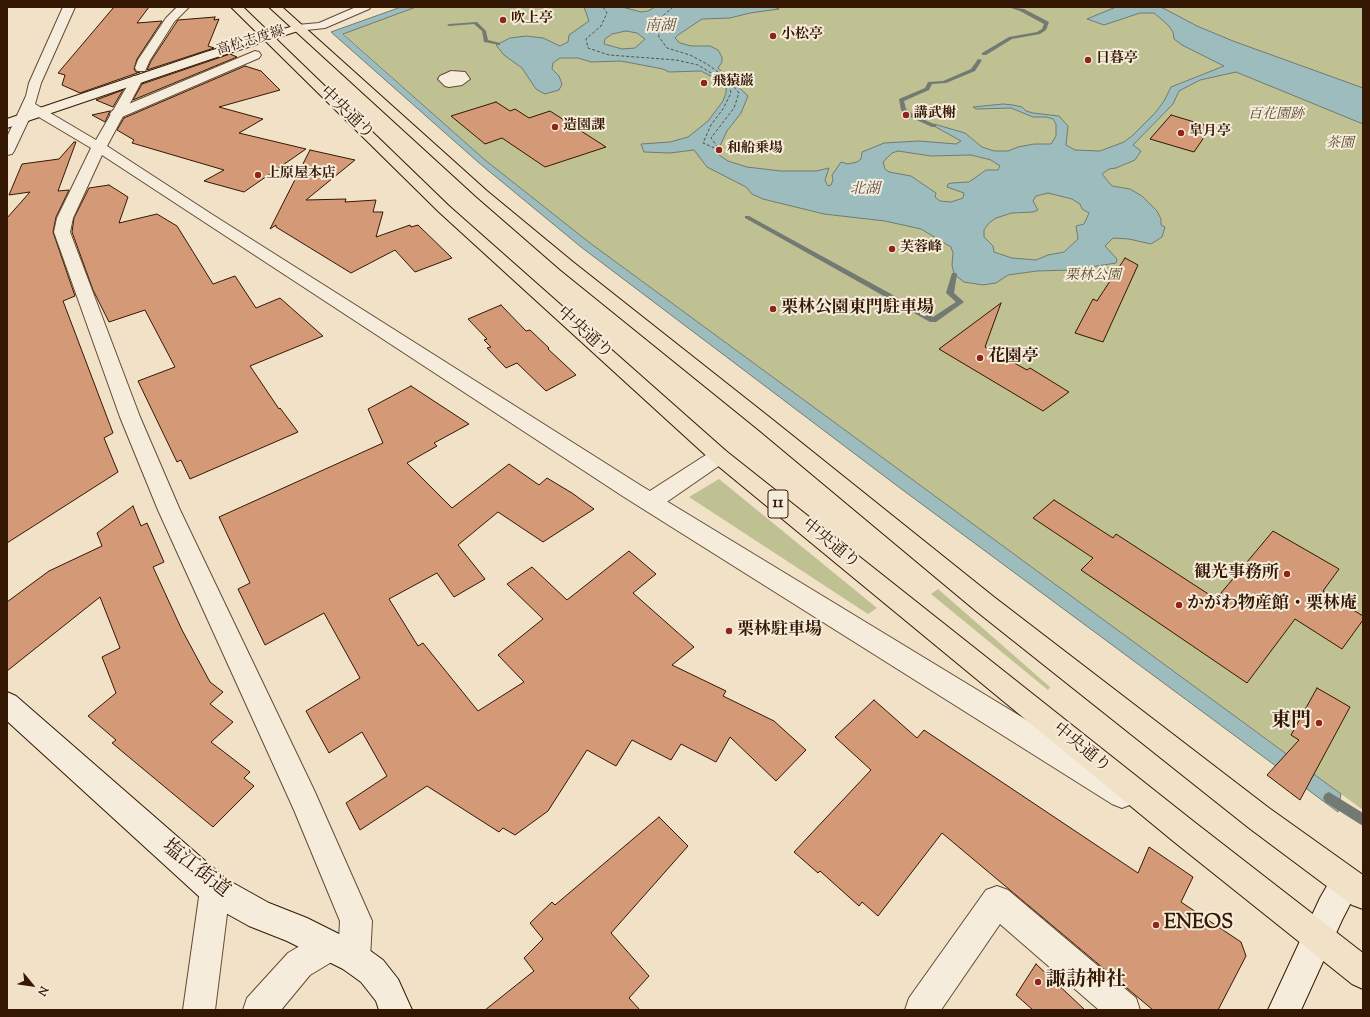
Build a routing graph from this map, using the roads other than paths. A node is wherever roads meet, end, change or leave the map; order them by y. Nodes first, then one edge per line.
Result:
1 (69, 7) edge
2 (183, 7) edge
3 (237, 7) edge
4 (366, 7) edge
5 (278, 10) edge
6 (298, 28) junction
7 (260, 29) junction
8 (255, 55) dead end
9 (139, 74) junction
10 (31, 112) junction
11 (7, 113) edge
12 (116, 114) junction
13 (7, 124) edge
14 (99, 147) junction
15 (7, 151) edge
16 (719, 456) junction
17 (650, 502) junction
18 (7, 704) edge
19 (1183, 831) junction
20 (1355, 888) edge
21 (215, 890) junction
22 (1318, 938) junction
23 (342, 952) junction
24 (1363, 973) edge
25 (199, 1010) edge
26 (259, 1010) edge
27 (396, 1010) edge
28 (921, 1010) edge
29 (1124, 1010) edge
30 (1284, 1010) edge

1 - 10 street
2 - 9 street
3 - 7 highway, 11
4 - 6 street, 高松志度線
5 - 6 highway, 中央通り
6 - 7 street, 高松志度線
6 - 20 highway, 中央通り
7 - 9 street, 高松志度線
7 - 16 highway, 中央通り / 11
8 - 12 street
9 - 10 street, 高松志度線
9 - 12 street
10 - 11 street, 高松志度線
10 - 13 street, 高松志度線
10 - 14 street
10 - 15 street
12 - 14 street
14 - 17 street
14 - 23 street
16 - 17 street
16 - 19 highway, 中央通り / 11
17 - 19 street
18 - 21 street, 塩江街道
19 - 22 highway, 中央通り / 11
20 - 22 street
21 - 23 street, 塩江街道
21 - 25 street
22 - 24 highway, 中央通り / 11
22 - 30 street
23 - 26 street
23 - 27 street, 塩江街道
28 - 29 street

